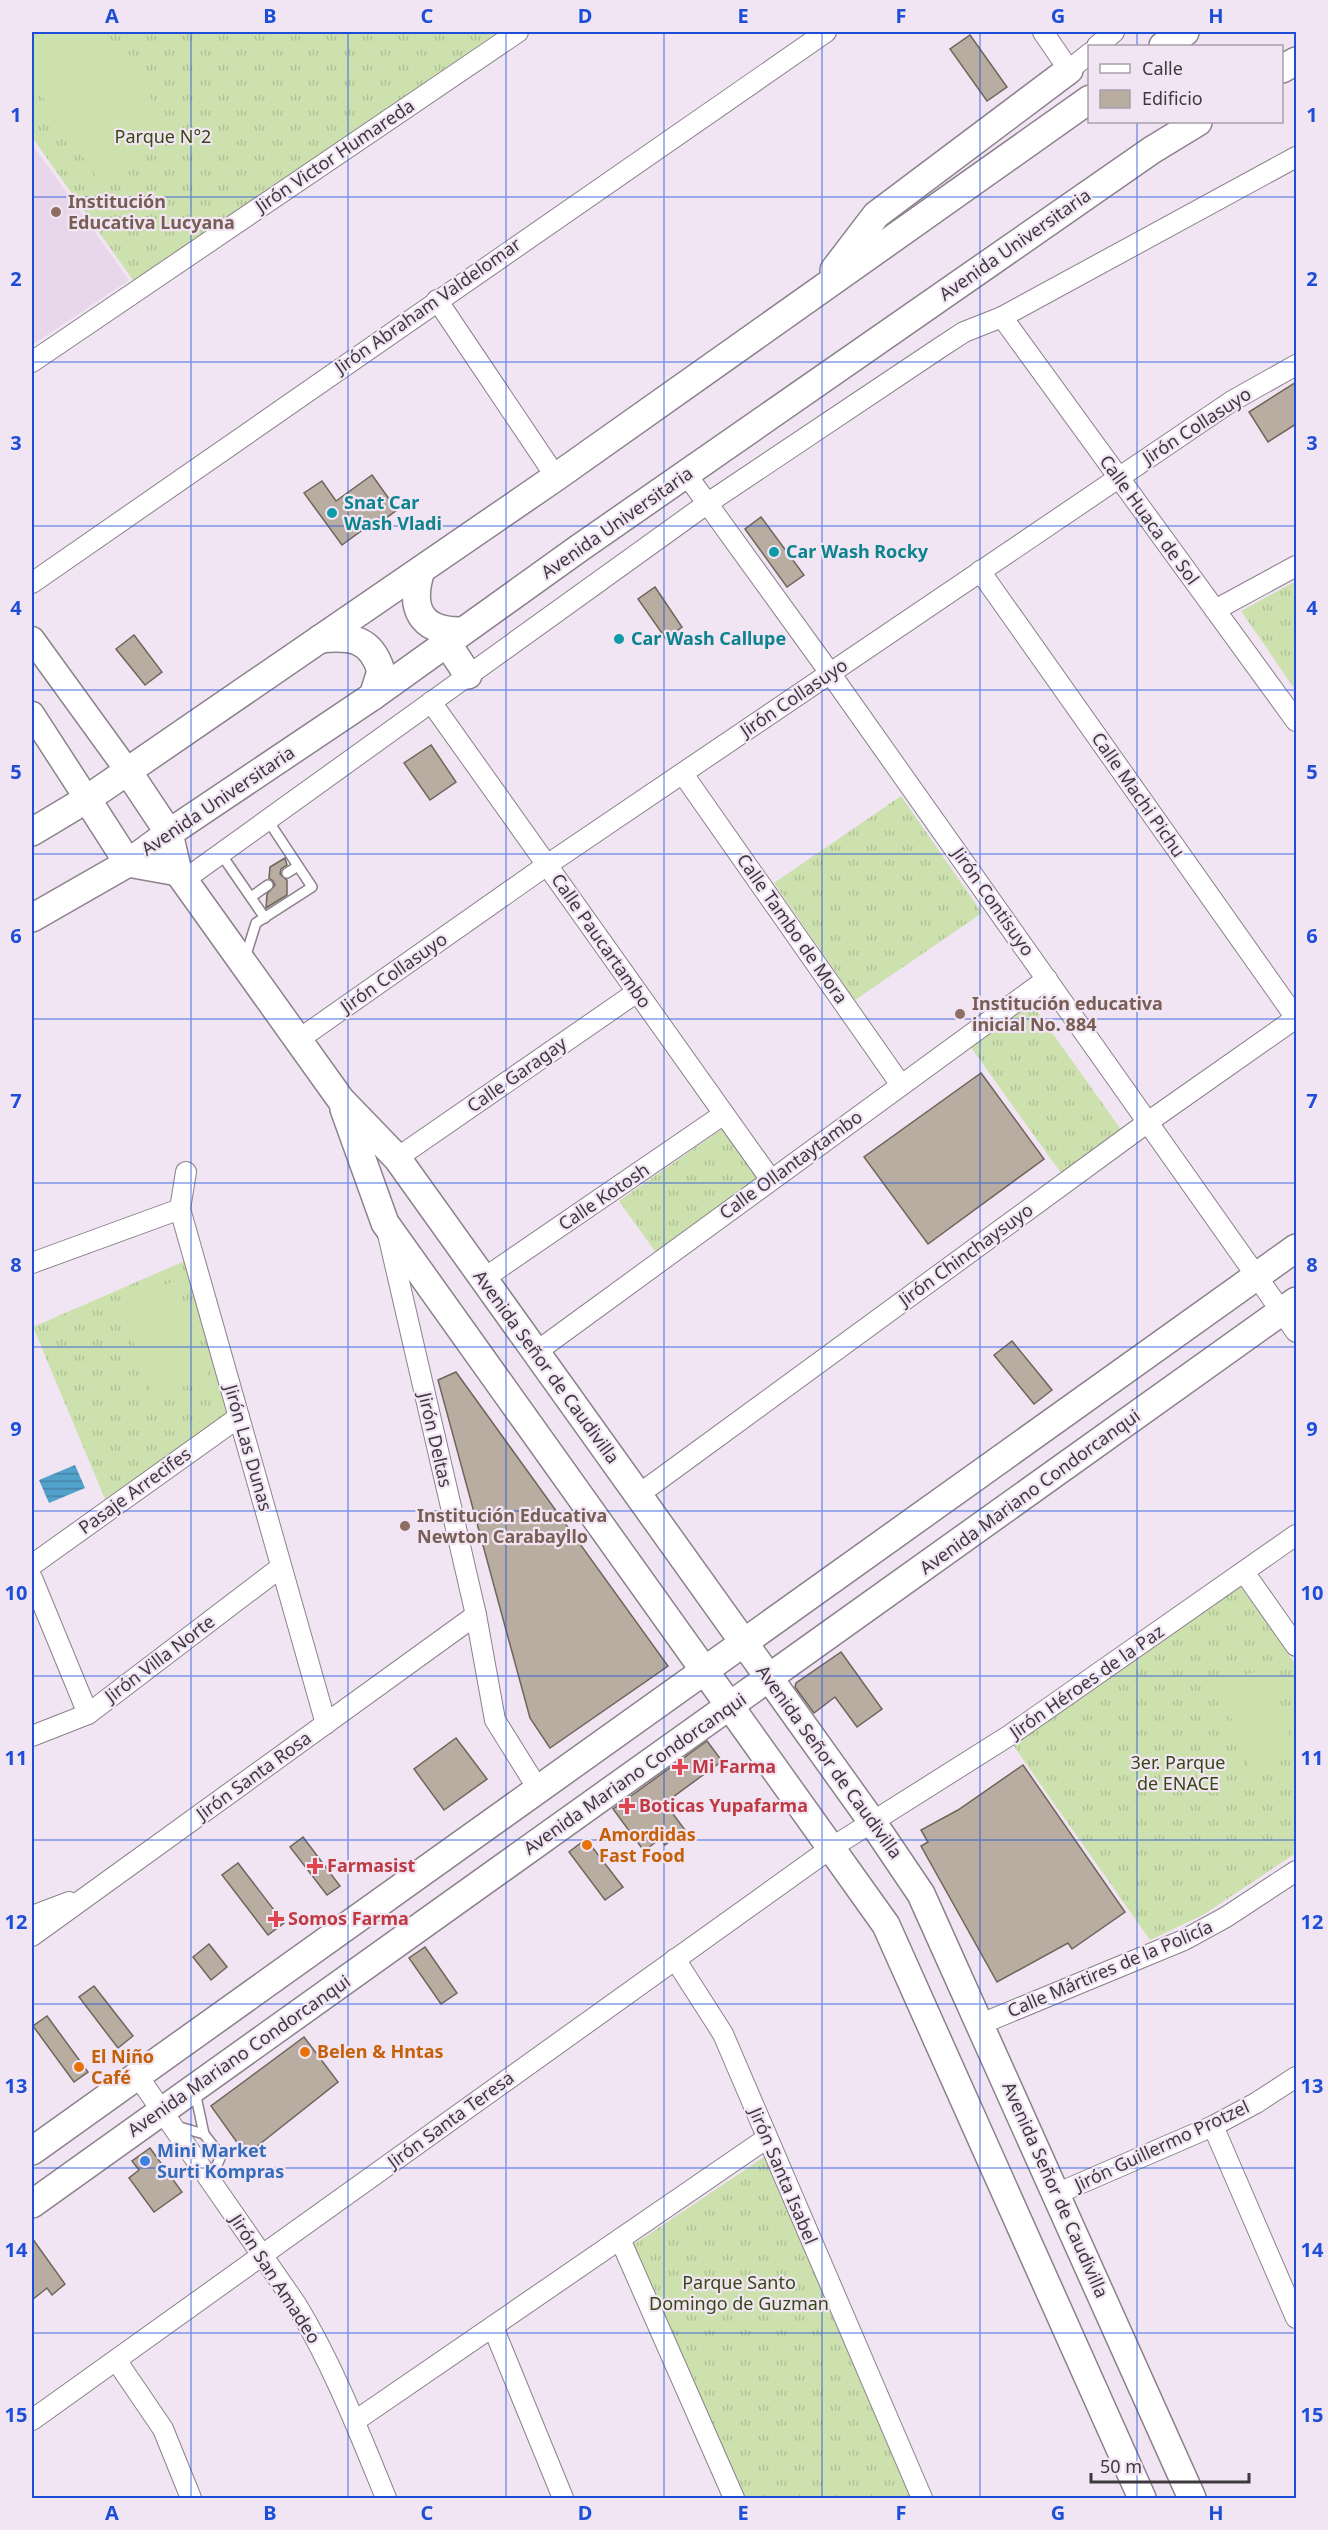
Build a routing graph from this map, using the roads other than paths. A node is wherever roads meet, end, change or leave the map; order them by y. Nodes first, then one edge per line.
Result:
1 (518, 32) edge
2 (826, 32) edge
3 (1043, 32) edge
4 (1114, 32) edge
5 (1185, 32) edge
6 (1098, 45) edge
7 (1165, 45) edge
8 (1079, 61) edge
9 (1088, 100) edge
10 (1196, 123) edge
11 (1296, 157) edge
12 (818, 292) junction
13 (437, 300) junction
14 (1002, 317) junction
15 (32, 362) edge
16 (1296, 365) edge
17 (686, 474) junction
18 (556, 477) junction
19 (1118, 478) junction
20 (708, 503) junction
21 (1296, 566) edge
22 (421, 570) junction
23 (980, 572) junction
24 (32, 583) edge
25 (1215, 610) junction
26 (454, 637) junction
27 (32, 639) edge
28 (320, 639) junction
29 (830, 673) junction
30 (468, 675) junction
31 (373, 696) junction
32 (431, 702) junction
33 (32, 714) edge
34 (1296, 721) edge
35 (127, 770) junction
36 (683, 774) junction
37 (87, 799) junction
38 (267, 819) junction
39 (32, 832) edge
40 (169, 833) junction
41 (221, 854) junction
42 (128, 863) junction
43 (298, 866) junction
44 (548, 866) junction
45 (287, 873) dead end
46 (181, 876) junction
47 (268, 885) dead end
48 (251, 897) junction
49 (32, 918) edge
50 (265, 918) junction
51 (243, 963) junction
52 (1047, 979) junction
53 (637, 992) junction
54 (1296, 1018) edge
55 (298, 1040) junction
56 (902, 1085) junction
57 (341, 1100) junction
58 (724, 1114) junction
59 (1148, 1122) junction
60 (397, 1158) junction
61 (186, 1172) dead end
62 (771, 1180) junction
63 (180, 1209) junction
64 (386, 1223) junction
65 (1296, 1248) edge
66 (32, 1263) edge
67 (1257, 1276) junction
68 (483, 1279) junction
69 (1292, 1315) edge
70 (536, 1352) junction
71 (239, 1417) junction
72 (638, 1495) junction
73 (1296, 1535) edge
74 (32, 1565) edge
75 (282, 1567) junction
76 (1244, 1572) junction
77 (32, 1578) edge
78 (476, 1615) junction
79 (744, 1643) junction
80 (1296, 1646) edge
81 (705, 1671) junction
82 (769, 1678) junction
83 (731, 1706) junction
84 (87, 1714) junction
85 (326, 1724) junction
86 (32, 1736) edge
87 (538, 1789) junction
88 (873, 1823) junction
89 (831, 1848) junction
90 (1296, 1870) edge
91 (94, 1892) junction
92 (32, 1916) edge
93 (32, 1936) edge
94 (675, 1959) junction
95 (981, 2024) junction
96 (137, 2075) junction
97 (1296, 2077) edge
98 (195, 2088) junction
99 (167, 2118) junction
100 (1212, 2126) junction
101 (204, 2133) junction
102 (766, 2138) junction
103 (32, 2151) edge
104 (210, 2180) junction
105 (1056, 2194) junction
106 (32, 2204) edge
107 (620, 2239) junction
108 (261, 2255) junction
109 (1296, 2318) edge
110 (493, 2327) junction
111 (116, 2360) junction
112 (32, 2420) edge
113 (355, 2421) junction
114 (191, 2499) edge
115 (386, 2499) edge
116 (563, 2499) edge
117 (734, 2499) edge
118 (922, 2499) edge
119 (1142, 2499) edge
120 (1192, 2499) edge

1 - 15 street, Jirón Victor Humareda
2 - 13 street, Jirón Abraham Valdelomar
3 - 8 street
4 - 6 street
5 - 7 main road
8 - 12 main road
9 - 12 main road
10 - 17 main road, Avenida Universitaria
11 - 14 street, Avenida Universitaria
12 - 18 main road
13 - 18 street
13 - 24 street, Jirón Abraham Valdelomar
14 - 19 street, Calle Huaca de Sol
14 - 20 street, Avenida Universitaria
16 - 19 street, Jirón Collasuyo
17 - 20 street, Jirón Contisuyo
17 - 26 main road, Avenida Universitaria
18 - 22 main road
19 - 23 street, Jirón Collasuyo
19 - 25 street, Calle Huaca de Sol
20 - 29 street, Jirón Contisuyo
20 - 30 street, Avenida Universitaria
21 - 25 street
22 - 26 main road
22 - 28 main road
23 - 29 street, Jirón Collasuyo
23 - 54 street, Calle Machi Pichu
25 - 34 street, Calle Huaca de Sol
26 - 30 main road
26 - 31 main road, Avenida Universitaria
27 - 35 street, Avenida Señor de Caudivilla
28 - 31 main road
28 - 35 main road
29 - 36 street, Jirón Collasuyo
29 - 52 street, Jirón Contisuyo
30 - 32 street, Avenida Universitaria
31 - 40 main road, Avenida Universitaria
32 - 38 street, Avenida Universitaria
32 - 44 street, Calle Paucartambo
33 - 37 street
35 - 37 main road
35 - 40 main road, Avenida Señor de Caudivilla
36 - 44 street, Jirón Collasuyo
36 - 56 street, Calle Tambo de Mora
37 - 39 main road
37 - 42 main road
38 - 41 street, Avenida Universitaria
38 - 43 lane
40 - 42 main road, Avenida Universitaria
40 - 46 main road, Avenida Señor de Caudivilla
41 - 46 street, Avenida Universitaria
41 - 48 lane
42 - 46 main road
42 - 49 main road, Avenida Universitaria
43 - 45 lane
43 - 50 lane
44 - 53 street, Calle Paucartambo
44 - 55 street, Jirón Collasuyo
46 - 51 main road, Avenida Señor de Caudivilla
47 - 48 lane
48 - 50 lane
50 - 51 lane
51 - 55 main road, Avenida Señor de Caudivilla
52 - 56 street, Calle Ollantaytambo
52 - 59 street, Jirón Contisuyo
53 - 58 street, Calle Paucartambo
53 - 60 street, Calle Garagay
54 - 59 street, Jirón Chinchaysuyo
55 - 57 main road, Avenida Señor de Caudivilla
56 - 62 street, Calle Ollantaytambo
57 - 60 main road, Avenida Señor de Caudivilla
57 - 64 main road, Avenida Señor de Caudivilla
58 - 62 street, Calle Paucartambo
58 - 68 street, Calle Kotosh
59 - 67 street, Jirón Contisuyo
59 - 72 street, Jirón Chinchaysuyo
60 - 68 main road, Avenida Señor de Caudivilla
61 - 63 street, Jirón Las Dunas
62 - 70 street, Calle Ollantaytambo
63 - 66 street
63 - 71 street, Jirón Las Dunas
64 - 78 street, Jirón Deltas
64 - 81 main road, Avenida Señor de Caudivilla
65 - 67 main road
67 - 69 street, Jirón Contisuyo
67 - 79 main road
68 - 70 main road, Avenida Señor de Caudivilla
69 - 82 main road, Avenida Mariano Condorcanqui
70 - 72 main road, Avenida Señor de Caudivilla
71 - 74 street, Pasaje Arrecifes
71 - 75 street, Jirón Las Dunas
72 - 79 main road, Avenida Señor de Caudivilla
73 - 76 street, Jirón Héroes de la Paz
75 - 84 street, Jirón Villa Norte
75 - 85 street, Jirón Las Dunas
76 - 80 street
76 - 88 street, Jirón Héroes de la Paz
77 - 84 street
78 - 85 street, Jirón Santa Rosa
78 - 87 street, Jirón Deltas
79 - 81 main road
79 - 82 main road, Avenida Señor de Caudivilla
81 - 83 main road, Avenida Señor de Caudivilla
81 - 87 main road
82 - 83 main road, Avenida Mariano Condorcanqui
82 - 88 main road, Avenida Señor de Caudivilla
83 - 89 main road, Avenida Señor de Caudivilla
83 - 98 main road, Avenida Mariano Condorcanqui
84 - 86 street, Jirón Villa Norte
85 - 91 street, Jirón Santa Rosa
87 - 96 main road
88 - 89 street, Jirón Santa Teresa
88 - 95 main road, Avenida Señor de Caudivilla
89 - 94 street, Jirón Santa Teresa
89 - 119 main road, Avenida Señor de Caudivilla
90 - 95 street, Calle Mártires de la Policía
91 - 92 street
91 - 93 street, Jirón Santa Rosa
94 - 102 street, Jirón Santa Isabel
94 - 108 street, Jirón Santa Teresa
95 - 105 main road, Avenida Señor de Caudivilla
96 - 99 street, Jirón San Amadeo
96 - 103 main road
97 - 100 street, Jirón Guillermo Protzel
98 - 99 main road, Avenida Mariano Condorcanqui
98 - 101 lane
99 - 101 lane
99 - 104 street, Jirón San Amadeo
99 - 106 main road, Avenida Mariano Condorcanqui
100 - 105 street, Jirón Guillermo Protzel
100 - 109 street
101 - 104 lane
102 - 107 street
102 - 118 street, Jirón Santa Isabel
104 - 108 street, Jirón San Amadeo
105 - 120 main road, Avenida Señor de Caudivilla
107 - 110 street
107 - 117 street
108 - 111 street, Jirón Santa Teresa
108 - 113 street, Jirón San Amadeo
110 - 113 street
110 - 116 street
111 - 112 street, Jirón Santa Teresa
111 - 114 street
113 - 115 street, Jirón San Amadeo

